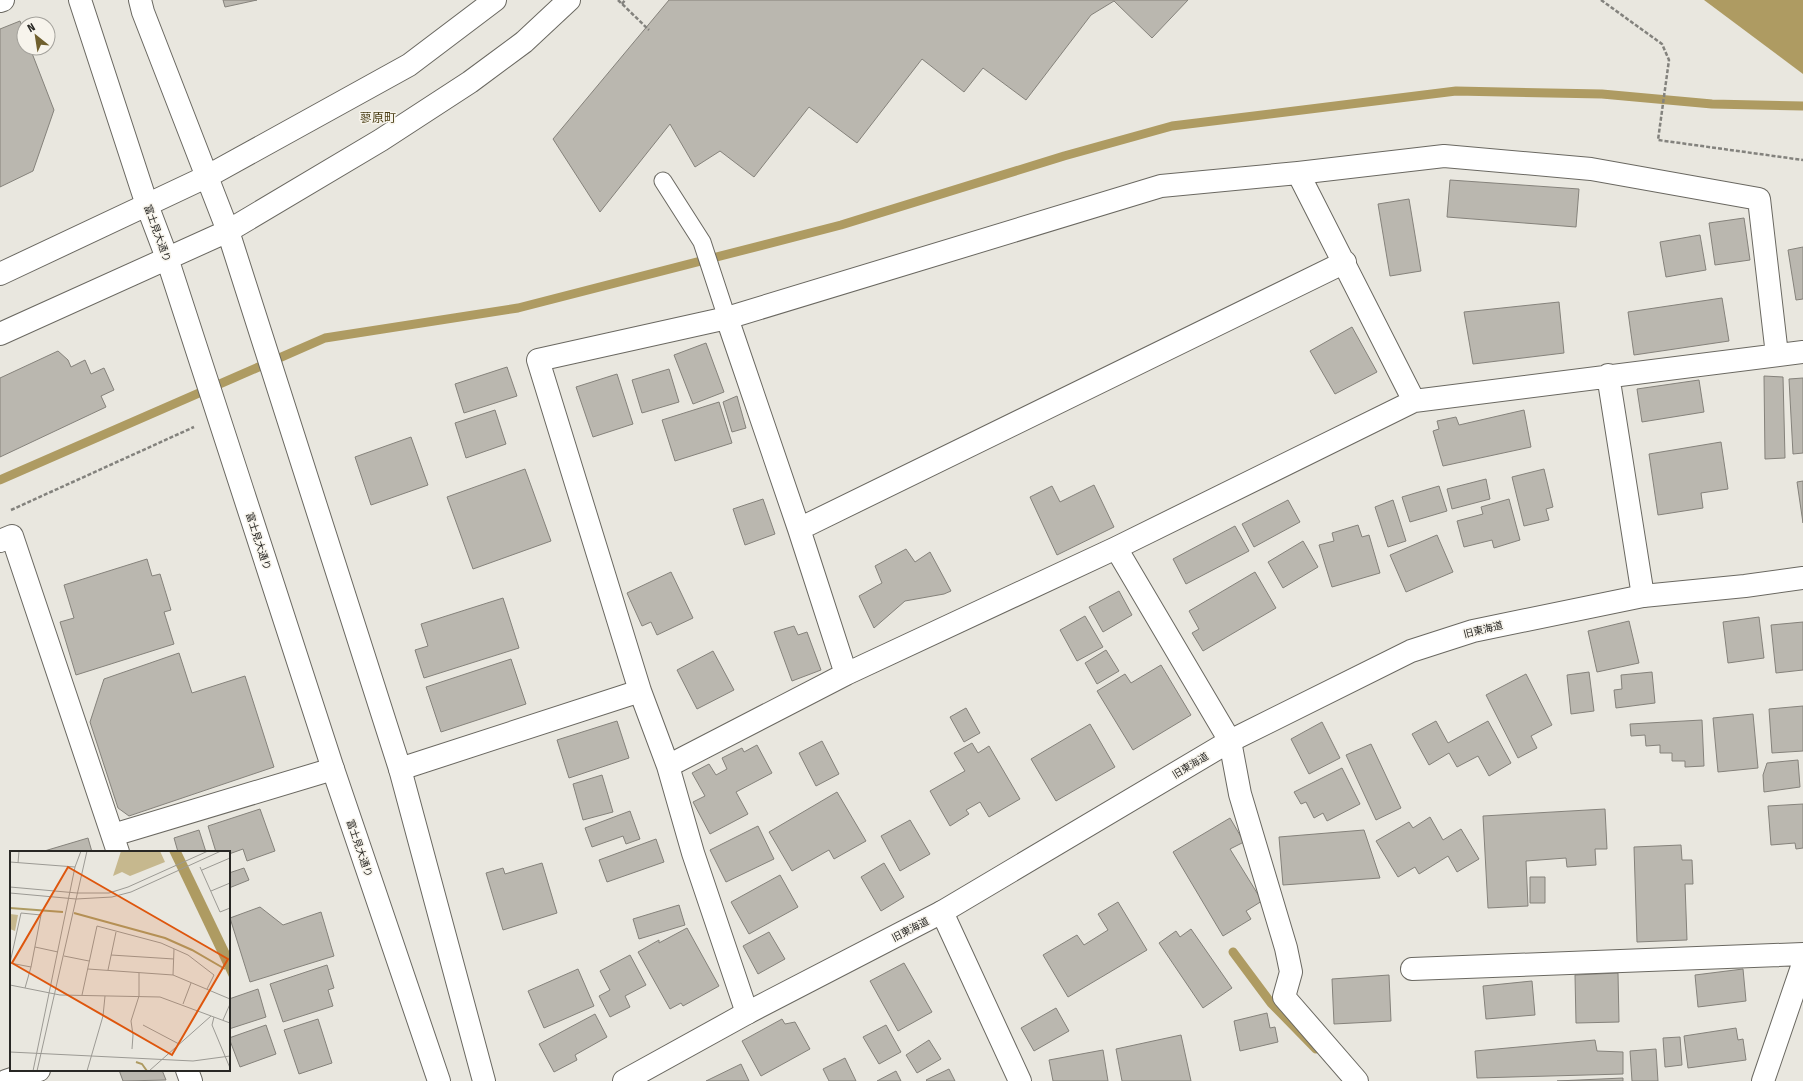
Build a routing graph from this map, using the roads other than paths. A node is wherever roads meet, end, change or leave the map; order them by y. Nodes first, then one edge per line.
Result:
1 (3, 0) edge
2 (80, 0) edge
3 (140, 0) edge
4 (495, 0) edge
5 (569, 0) edge
6 (0, 1) edge
7 (1298, 173) junction
8 (208, 176) junction
9 (663, 182) dead end
10 (147, 205) junction
11 (228, 230) junction
12 (167, 258) junction
13 (1345, 262) junction
14 (0, 274) edge
15 (727, 318) junction
16 (0, 334) edge
17 (1803, 352) edge
18 (1777, 355) junction
19 (1608, 375) junction
20 (1414, 401) junction
21 (799, 529) junction
22 (0, 542) edge
23 (1116, 548) junction
24 (1803, 578) edge
25 (1642, 596) junction
26 (846, 674) junction
27 (640, 691) junction
28 (1230, 741) junction
29 (668, 766) junction
30 (333, 769) junction
31 (400, 769) junction
32 (115, 844) edge
33 (942, 912) junction
34 (1803, 954) edge
35 (1803, 964) edge
36 (1412, 969) dead end
37 (747, 1013) junction
38 (36, 1071) edge
39 (187, 1071) edge
40 (6, 1081) edge
41 (190, 1081) edge
42 (439, 1081) edge
43 (484, 1081) edge
44 (624, 1081) edge
45 (1020, 1081) edge
46 (1357, 1081) edge
47 (1763, 1081) edge

1 - 6 street
2 - 10 street, 富士見大通り
3 - 8 street
4 - 8 street
5 - 11 street
7 - 13 street
7 - 15 street
7 - 18 street
8 - 10 street
8 - 11 street
9 - 15 lane
10 - 12 street, 富士見大通り
10 - 14 street
11 - 12 street
11 - 31 street
12 - 16 street
12 - 30 street, 富士見大通り
13 - 20 street
13 - 21 street
15 - 21 street
15 - 27 street
17 - 18 street
18 - 19 street
19 - 20 street
19 - 25 street
20 - 23 street
21 - 26 street
22 - 32 street
23 - 26 street
23 - 28 street
24 - 25 street, 旧東海道
25 - 28 street, 旧東海道
26 - 29 street
27 - 29 street
27 - 31 street
28 - 33 street, 旧東海道
28 - 46 street
29 - 37 street
30 - 32 street
30 - 42 street, 富士見大通り
31 - 43 street
33 - 37 street, 旧東海道
33 - 45 street
34 - 36 street
35 - 47 street
37 - 44 street, 旧東海道
38 - 40 street
39 - 41 street

